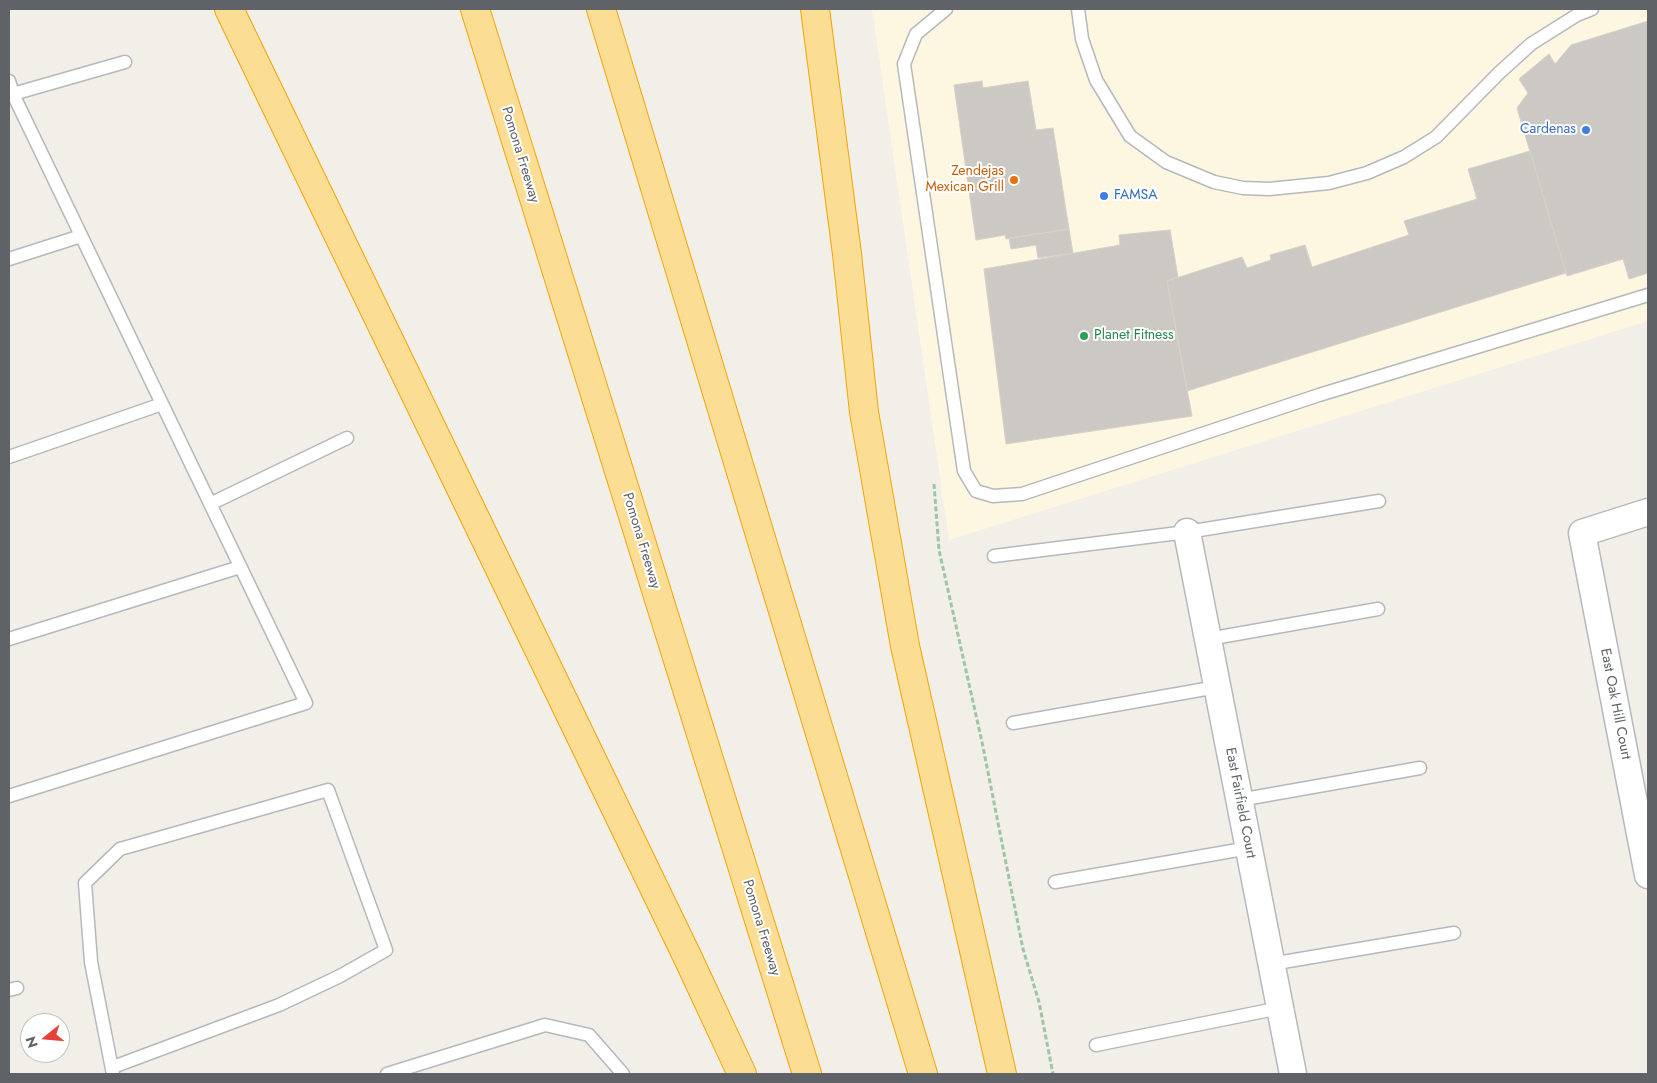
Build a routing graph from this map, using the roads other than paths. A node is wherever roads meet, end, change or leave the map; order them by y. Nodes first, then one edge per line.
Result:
1 (229, 9) edge
2 (475, 9) edge
3 (601, 9) edge
4 (815, 9) edge
5 (946, 9) edge
6 (1078, 9) edge
7 (1592, 9) edge
8 (125, 62) dead end
9 (9, 81) edge
10 (11, 94) edge
11 (81, 236) junction
12 (9, 259) edge
13 (1648, 295) edge
14 (162, 404) junction
15 (347, 438) dead end
16 (9, 456) edge
17 (1379, 501) dead end
18 (210, 504) junction
19 (1648, 512) edge
20 (1187, 532) junction
21 (994, 556) dead end
22 (240, 568) junction
23 (1378, 609) dead end
24 (9, 639) edge
25 (1208, 639) junction
26 (1217, 687) junction
27 (1013, 723) dead end
28 (1420, 768) dead end
29 (9, 796) edge
30 (1239, 800) junction
31 (1249, 848) junction
32 (1648, 876) edge
33 (1055, 882) dead end
34 (1454, 933) dead end
35 (1271, 964) junction
36 (1280, 1008) junction
37 (1096, 1045) dead end
38 (113, 1071) edge
39 (387, 1074) edge
40 (623, 1074) edge
41 (742, 1074) edge
42 (807, 1074) edge
43 (923, 1074) edge
44 (1002, 1074) edge
45 (1293, 1074) edge

1 - 41 highway
2 - 42 highway, Pomona Freeway
3 - 43 highway
4 - 44 highway
5 - 13 lane
6 - 7 lane
8 - 10 lane
9 - 10 lane
10 - 11 lane
11 - 12 lane
11 - 14 lane
14 - 16 lane
14 - 18 lane
15 - 18 lane
17 - 20 lane
18 - 22 lane
19 - 32 street, East Oak Hill Court
20 - 21 lane
20 - 25 street, East Fairfield Court
22 - 24 lane
22 - 29 lane
23 - 25 lane
25 - 26 street, East Fairfield Court
26 - 27 lane
26 - 30 street, East Fairfield Court
28 - 30 lane
30 - 31 street, East Fairfield Court
31 - 33 lane
31 - 35 street, East Fairfield Court
34 - 35 lane
35 - 36 street, East Fairfield Court
36 - 37 lane
36 - 45 street, East Fairfield Court
38 - 38 lane
39 - 40 lane

